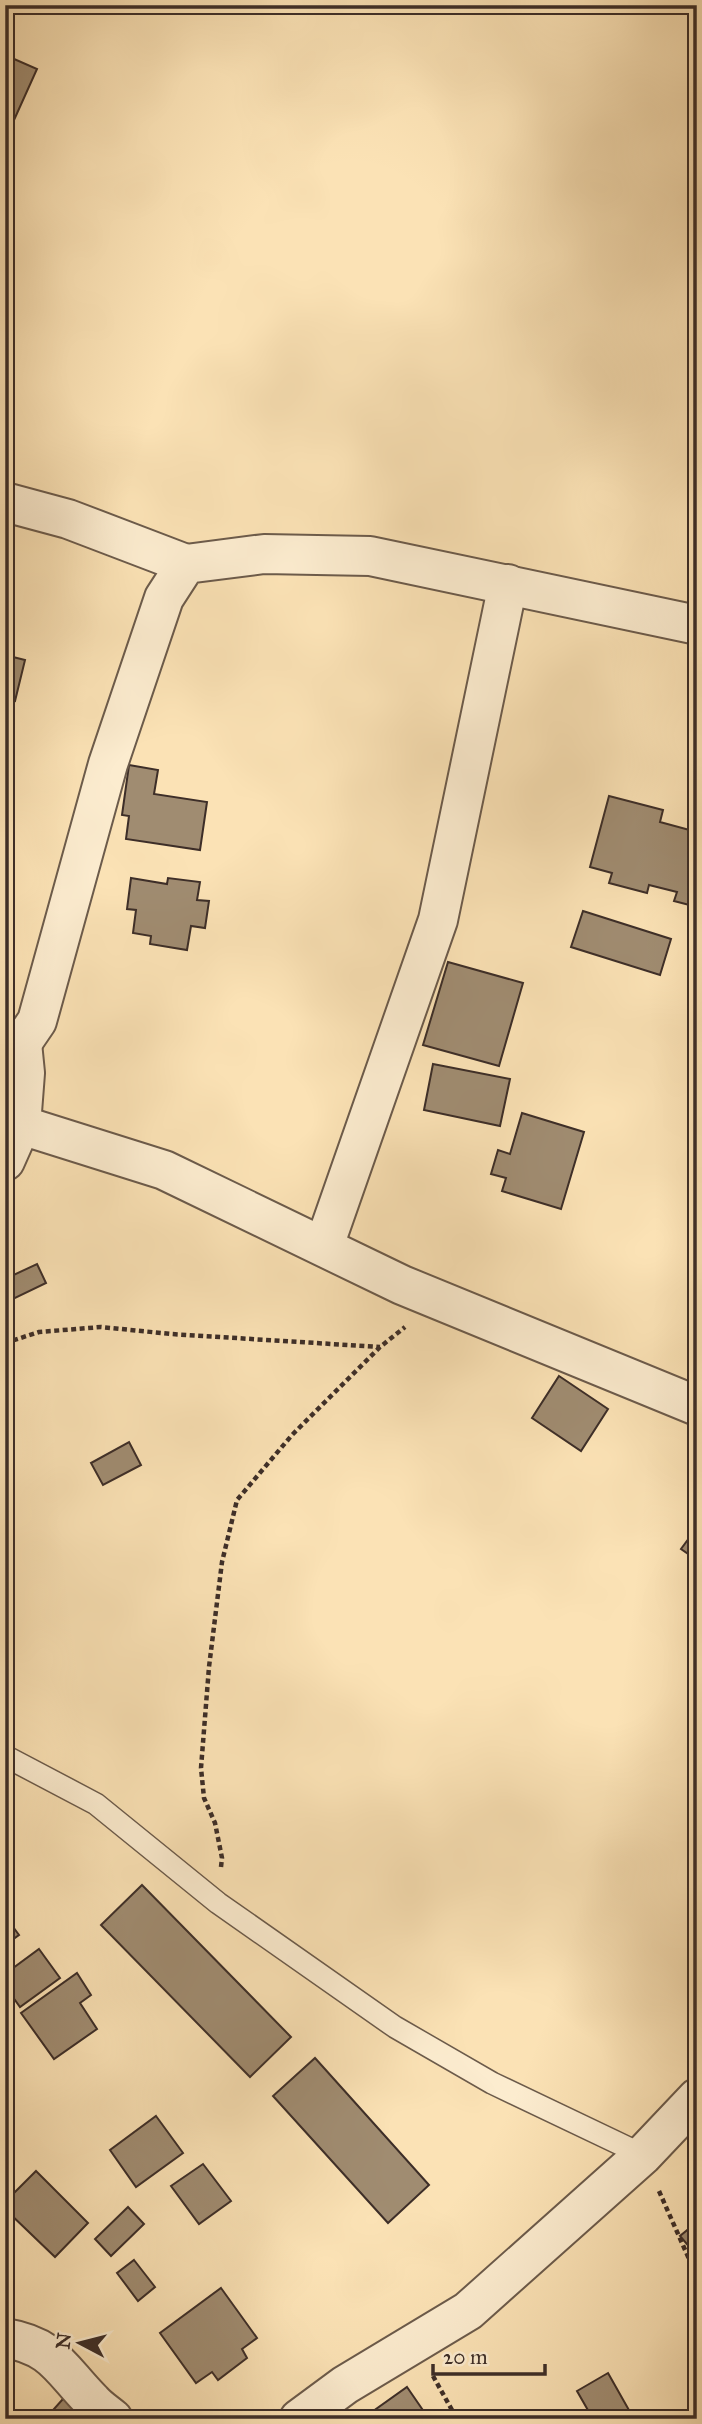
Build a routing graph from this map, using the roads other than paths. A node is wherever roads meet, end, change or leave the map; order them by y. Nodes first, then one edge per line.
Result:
1 (5, 502) edge
2 (186, 564) junction
3 (508, 584) junction
4 (697, 625) edge
5 (13, 1047) edge
6 (21, 1125) junction
7 (5, 1161) edge
8 (324, 1246) junction
9 (697, 1406) edge
10 (5, 1756) edge
11 (697, 2098) edge
12 (643, 2155) junction
13 (5, 2339) edge
14 (113, 2419) edge
15 (299, 2419) edge

1 - 2 street
2 - 3 street
2 - 5 street
3 - 4 street
3 - 8 street
5 - 6 street
6 - 7 street
6 - 8 street
8 - 9 street
10 - 12 lane
11 - 12 street
12 - 15 street
13 - 14 street

